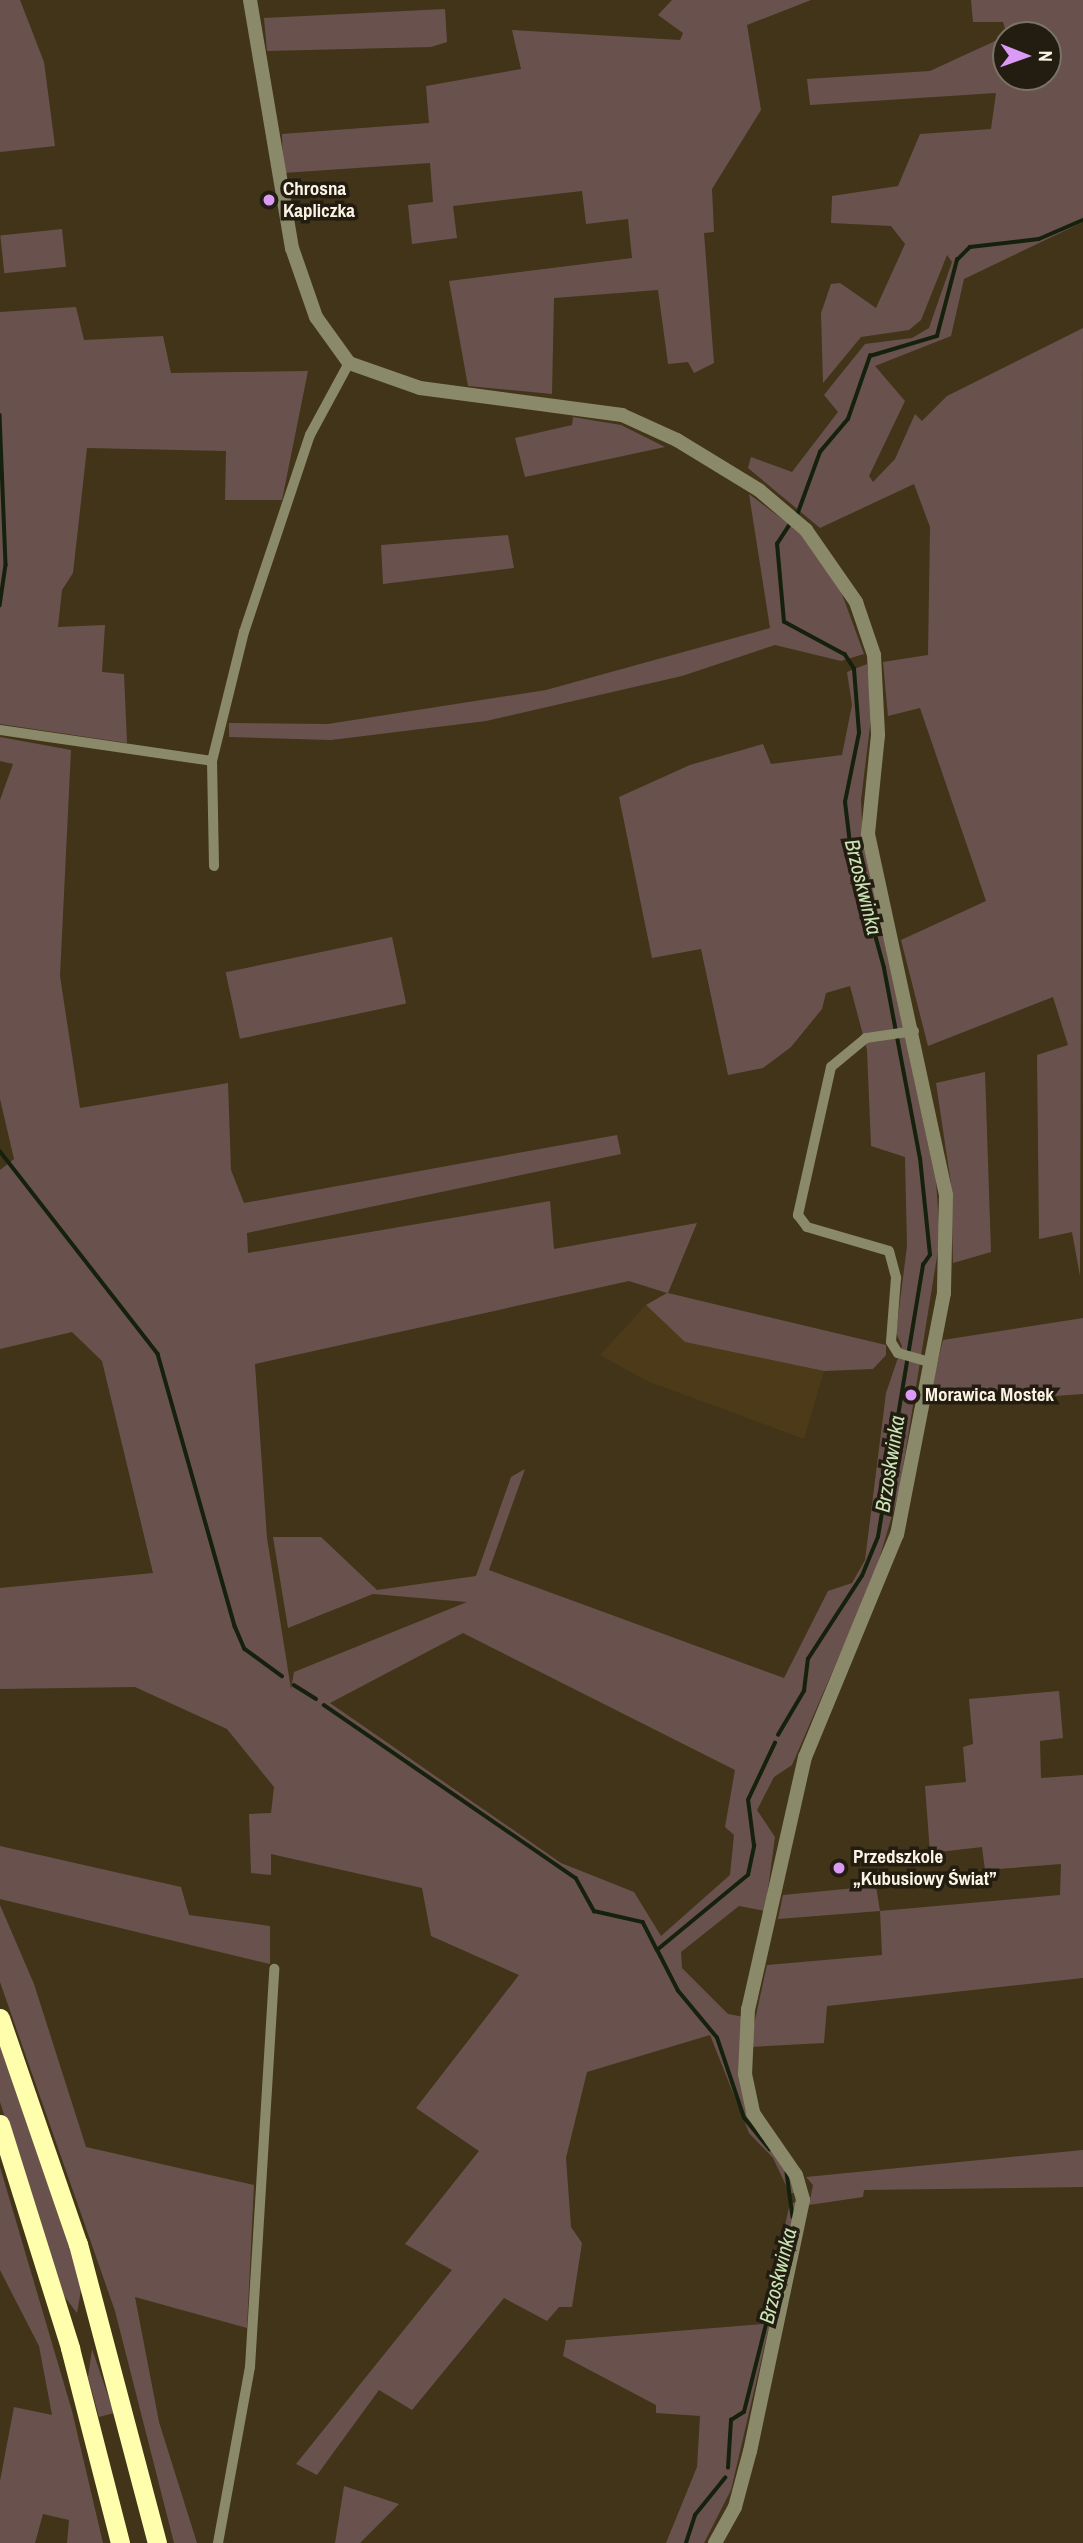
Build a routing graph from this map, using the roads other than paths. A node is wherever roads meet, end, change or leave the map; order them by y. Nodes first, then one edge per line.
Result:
1 (250, 0) edge
2 (349, 363) junction
3 (0, 730) edge
4 (212, 761) junction
5 (214, 866) dead end
6 (908, 1031) junction
7 (930, 1363) junction
8 (274, 1969) dead end
9 (0, 2018) edge
10 (0, 2124) edge
11 (117, 2534) edge
12 (157, 2543) edge
13 (218, 2543) edge
14 (715, 2543) edge

1 - 2 street
2 - 4 street
2 - 6 street
3 - 4 street
4 - 5 street
6 - 7 street
6 - 7 street
7 - 14 street
8 - 13 street
9 - 12 highway
10 - 11 highway

